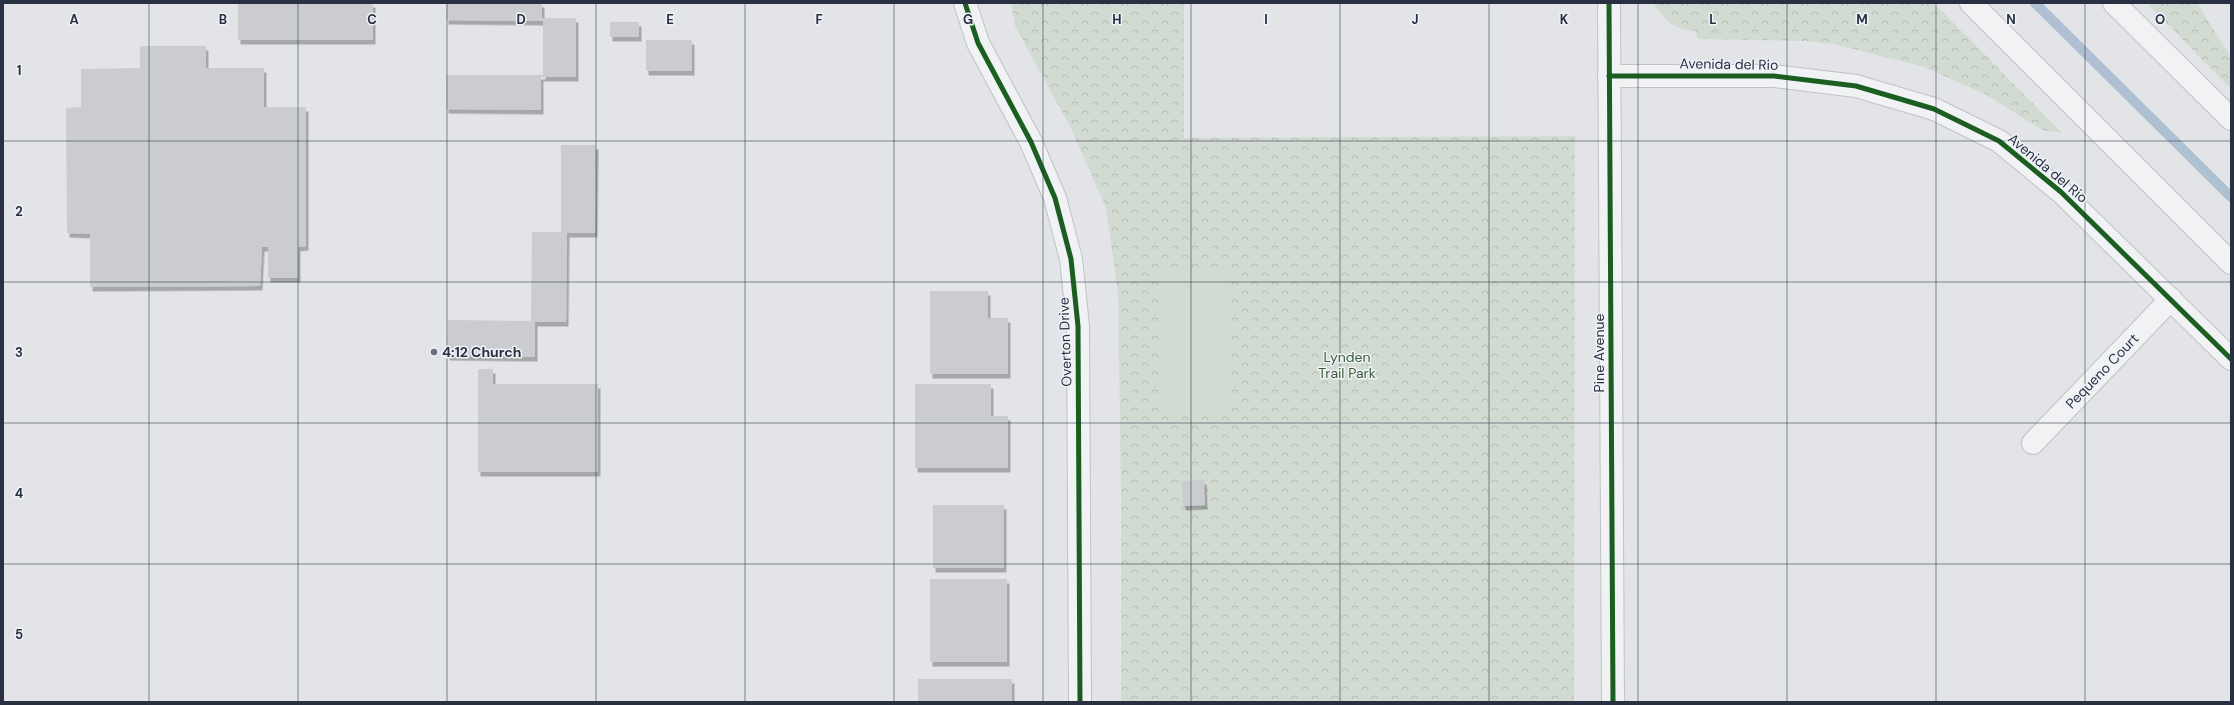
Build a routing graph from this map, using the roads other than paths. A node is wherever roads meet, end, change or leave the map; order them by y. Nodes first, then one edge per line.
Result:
1 (964, 3) edge
2 (1609, 3) edge
3 (1971, 3) edge
4 (2114, 3) edge
5 (1609, 76) junction
6 (2231, 119) edge
7 (2231, 263) edge
8 (2171, 299) junction
9 (2231, 359) edge
10 (2033, 443) dead end
11 (1080, 702) edge
12 (1613, 702) edge

1 - 11 street, Overton Drive
2 - 5 street, Pine Avenue
3 - 7 street
4 - 6 street
5 - 8 street, Avenida del Rio
5 - 12 street, Pine Avenue
8 - 9 street, Avenida del Rio
8 - 10 street, Pequeno Court

